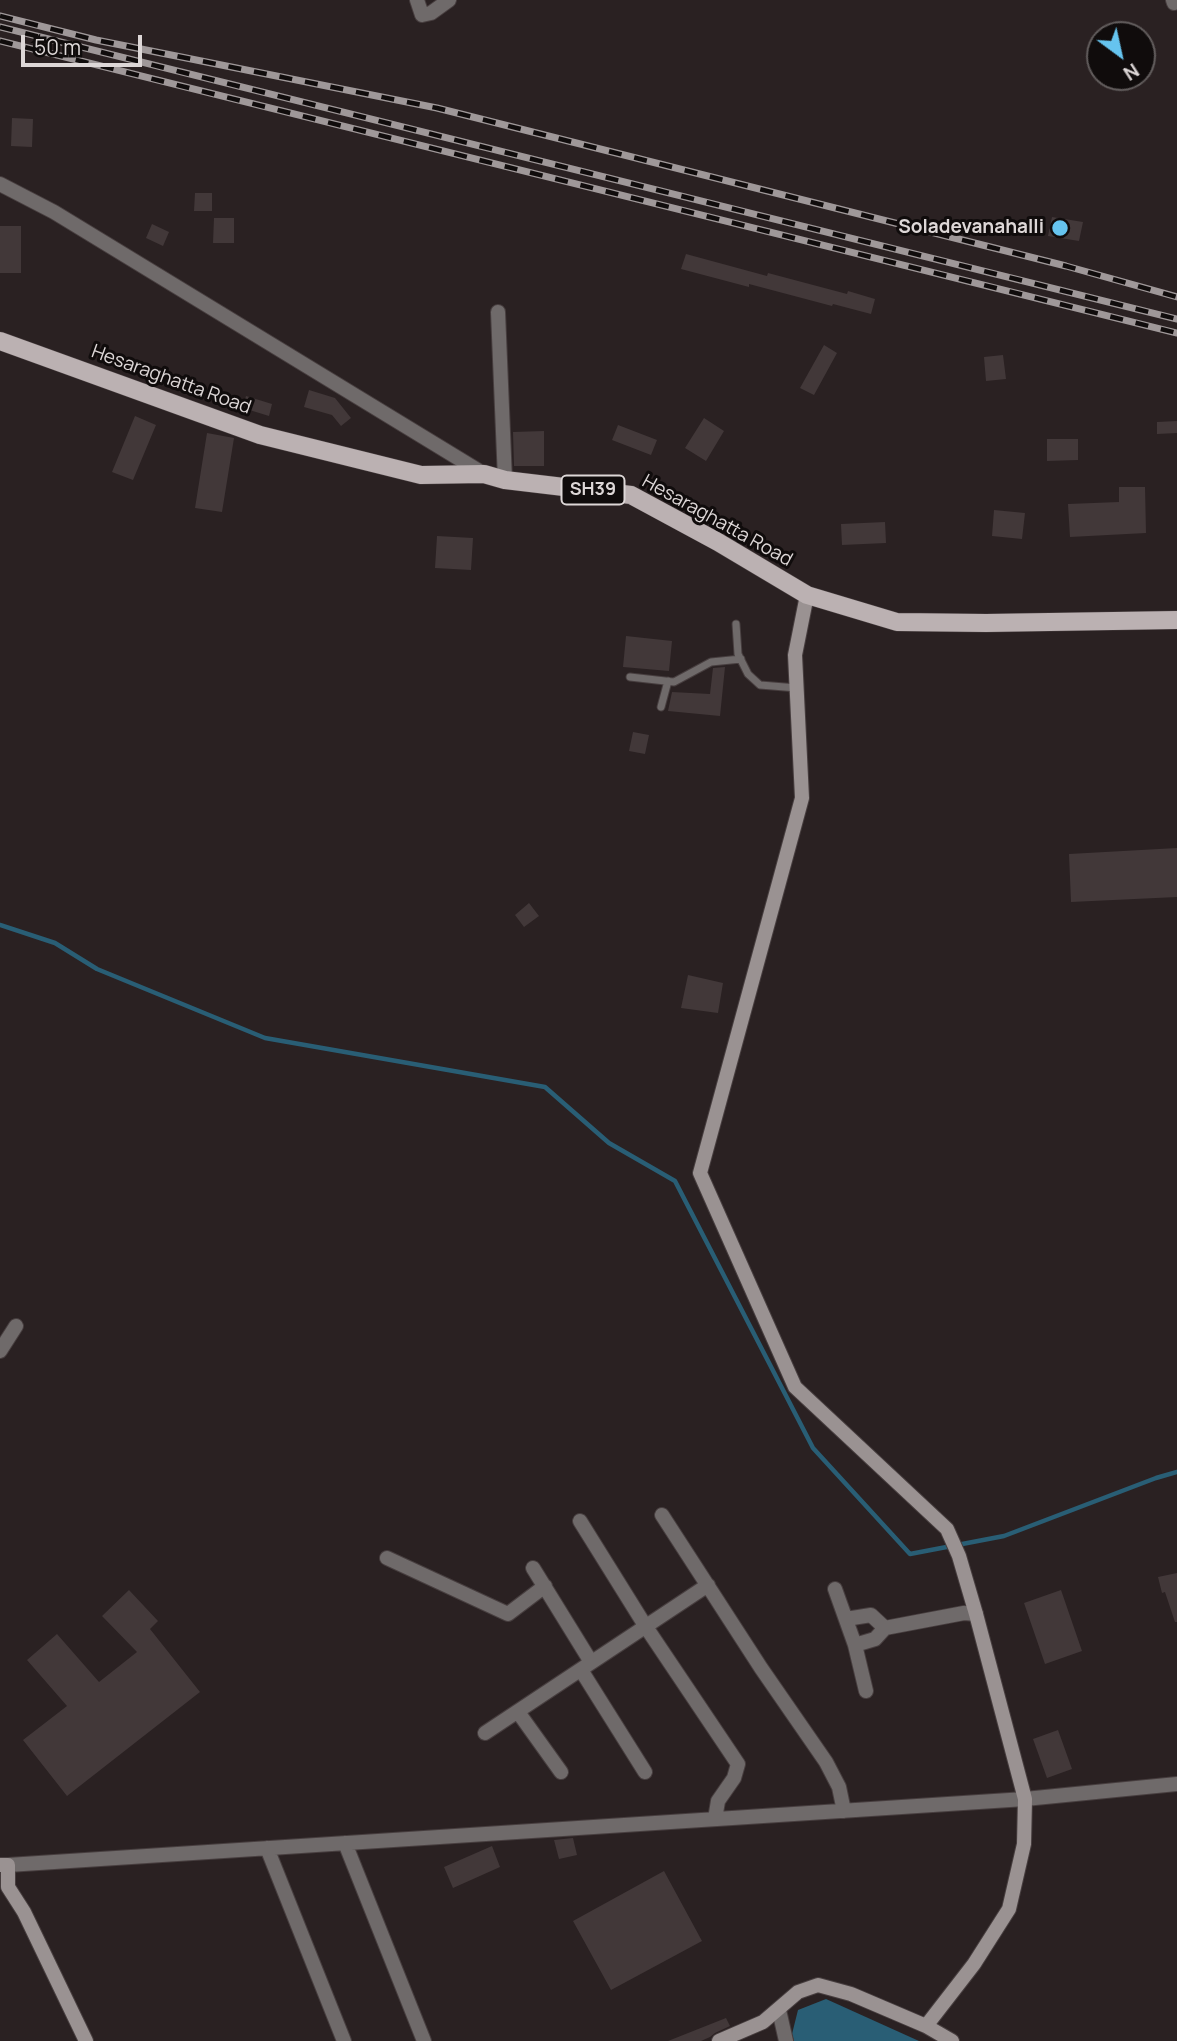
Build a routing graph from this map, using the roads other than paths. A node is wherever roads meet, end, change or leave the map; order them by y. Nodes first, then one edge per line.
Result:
1 (417, 0) edge
2 (449, 0) edge
3 (0, 184) edge
4 (498, 312) dead end
5 (0, 341) edge
6 (484, 474) junction
7 (505, 480) junction
8 (807, 595) junction
9 (1177, 620) edge
10 (736, 624) dead end
11 (741, 659) junction
12 (630, 677) dead end
13 (668, 681) junction
14 (797, 688) junction
15 (661, 708) dead end
16 (16, 1326) dead end
17 (0, 1351) edge
18 (662, 1515) dead end
19 (580, 1521) dead end
20 (387, 1558) dead end
21 (533, 1568) dead end
22 (708, 1585) junction
23 (545, 1586) junction
24 (835, 1589) dead end
25 (976, 1614) junction
26 (846, 1619) junction
27 (646, 1627) junction
28 (885, 1628) junction
29 (855, 1645) junction
30 (586, 1666) junction
31 (866, 1691) dead end
32 (518, 1712) junction
33 (485, 1733) dead end
34 (561, 1772) dead end
35 (645, 1772) dead end
36 (1177, 1784) edge
37 (1025, 1799) junction
38 (844, 1811) junction
39 (715, 1819) junction
40 (345, 1843) junction
41 (267, 1848) junction
42 (4, 1865) edge
43 (4, 1889) edge
44 (779, 2010) junction
45 (926, 2026) junction
46 (86, 2041) edge
47 (344, 2041) edge
48 (424, 2041) edge
49 (719, 2041) edge
50 (786, 2041) edge
51 (952, 2041) edge

1 - 2 street
3 - 6 street
4 - 7 street
5 - 6 main road, Hesaraghatta Road / SH39
6 - 7 main road, Hesaraghatta Road / SH39
7 - 8 main road, Hesaraghatta Road / SH39
8 - 9 main road, Hesaraghatta Road / SH39
8 - 14 street
10 - 11 lane
11 - 13 lane
11 - 14 lane
12 - 13 lane
13 - 15 lane
14 - 25 street
16 - 17 street
18 - 22 street
19 - 27 street
20 - 23 street
21 - 23 street
22 - 27 street
22 - 38 street
23 - 30 street
24 - 26 street
25 - 28 street
25 - 37 street
26 - 28 street
26 - 29 street
27 - 30 street
27 - 39 street
28 - 29 street
29 - 31 street
30 - 32 street
30 - 35 street
32 - 33 street
32 - 34 street
36 - 37 street
37 - 38 street
37 - 45 street
38 - 39 street
39 - 40 street
40 - 41 street
40 - 48 street
41 - 42 street
41 - 47 street
42 - 43 street
43 - 46 street
44 - 45 street
44 - 49 street
44 - 50 street
45 - 51 street

